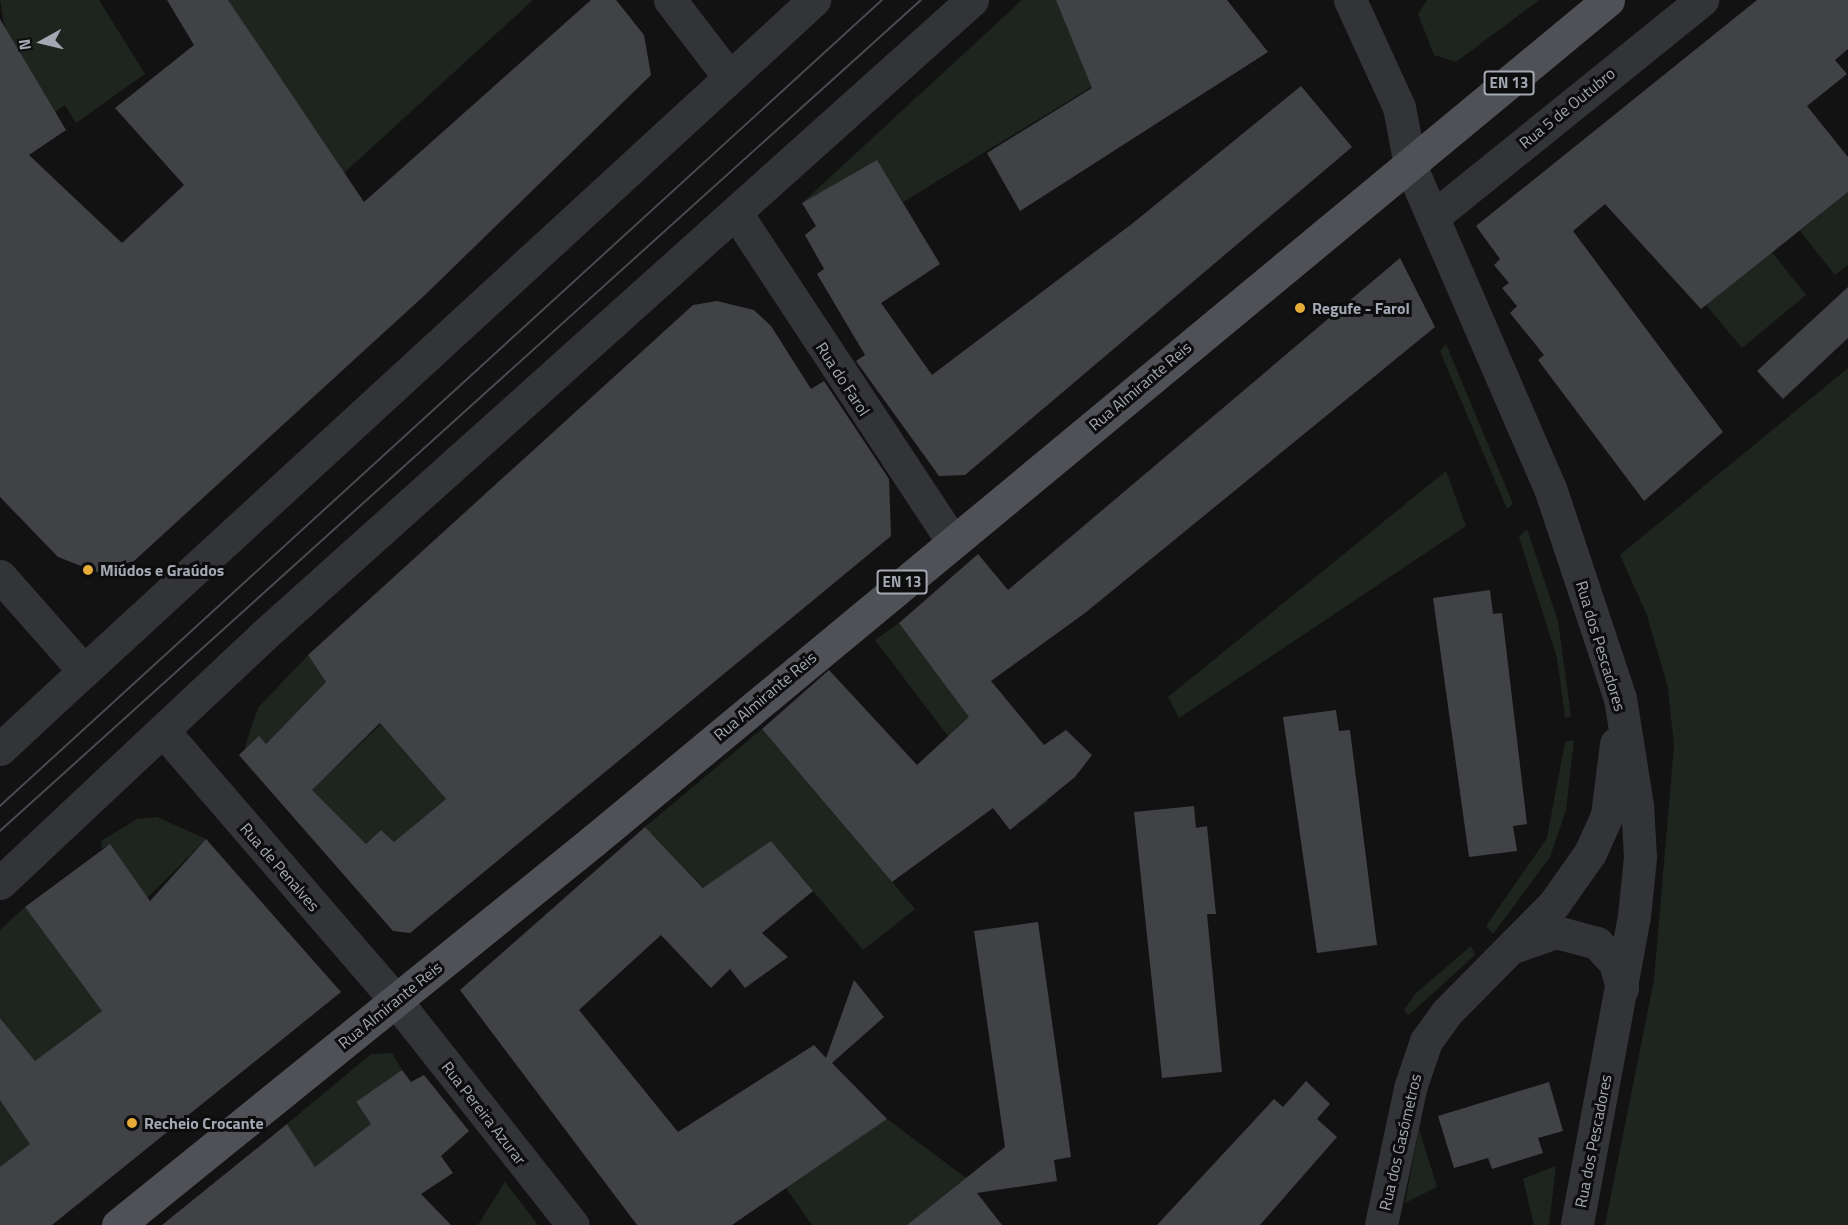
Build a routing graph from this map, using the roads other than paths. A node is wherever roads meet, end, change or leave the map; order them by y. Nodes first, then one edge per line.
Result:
1 (670, 0) edge
2 (814, 0) edge
3 (972, 0) edge
4 (1350, 0) edge
5 (1608, 0) edge
6 (1702, 0) edge
7 (729, 77) junction
8 (1410, 165) junction
9 (735, 213) junction
10 (1433, 216) junction
11 (953, 542) junction
12 (0, 576) edge
13 (84, 671) junction
14 (1620, 698) junction
15 (165, 733) junction
16 (0, 749) edge
17 (0, 883) edge
18 (1510, 949) junction
19 (1622, 988) junction
20 (396, 1001) junction
21 (118, 1225) edge
22 (573, 1225) edge
23 (1382, 1225) edge
24 (1577, 1225) edge

1 - 7 street
2 - 7 street
3 - 9 street
4 - 8 street, Rua dos Pescadores
5 - 8 main road, EN 13
6 - 10 street, Rua 5 de Outubro
7 - 13 street
8 - 10 street, Rua dos Pescadores
8 - 11 main road, Rua Almirante Reis / EN 13
9 - 11 street, Rua do Farol
9 - 15 street
10 - 14 street, Rua dos Pescadores
11 - 20 main road, Rua Almirante Reis / EN 13
12 - 13 street
13 - 16 street
14 - 18 street, Rua dos Gasómetros
14 - 19 street, Rua dos Pescadores
15 - 17 street
15 - 20 street, Rua de Penalves
18 - 19 street, Rua dos Gasómetros
18 - 23 street, Rua dos Gasómetros
19 - 24 street, Rua dos Pescadores
20 - 21 main road, Rua Almirante Reis / EN 13
20 - 22 street, Rua Pereira Azurar

